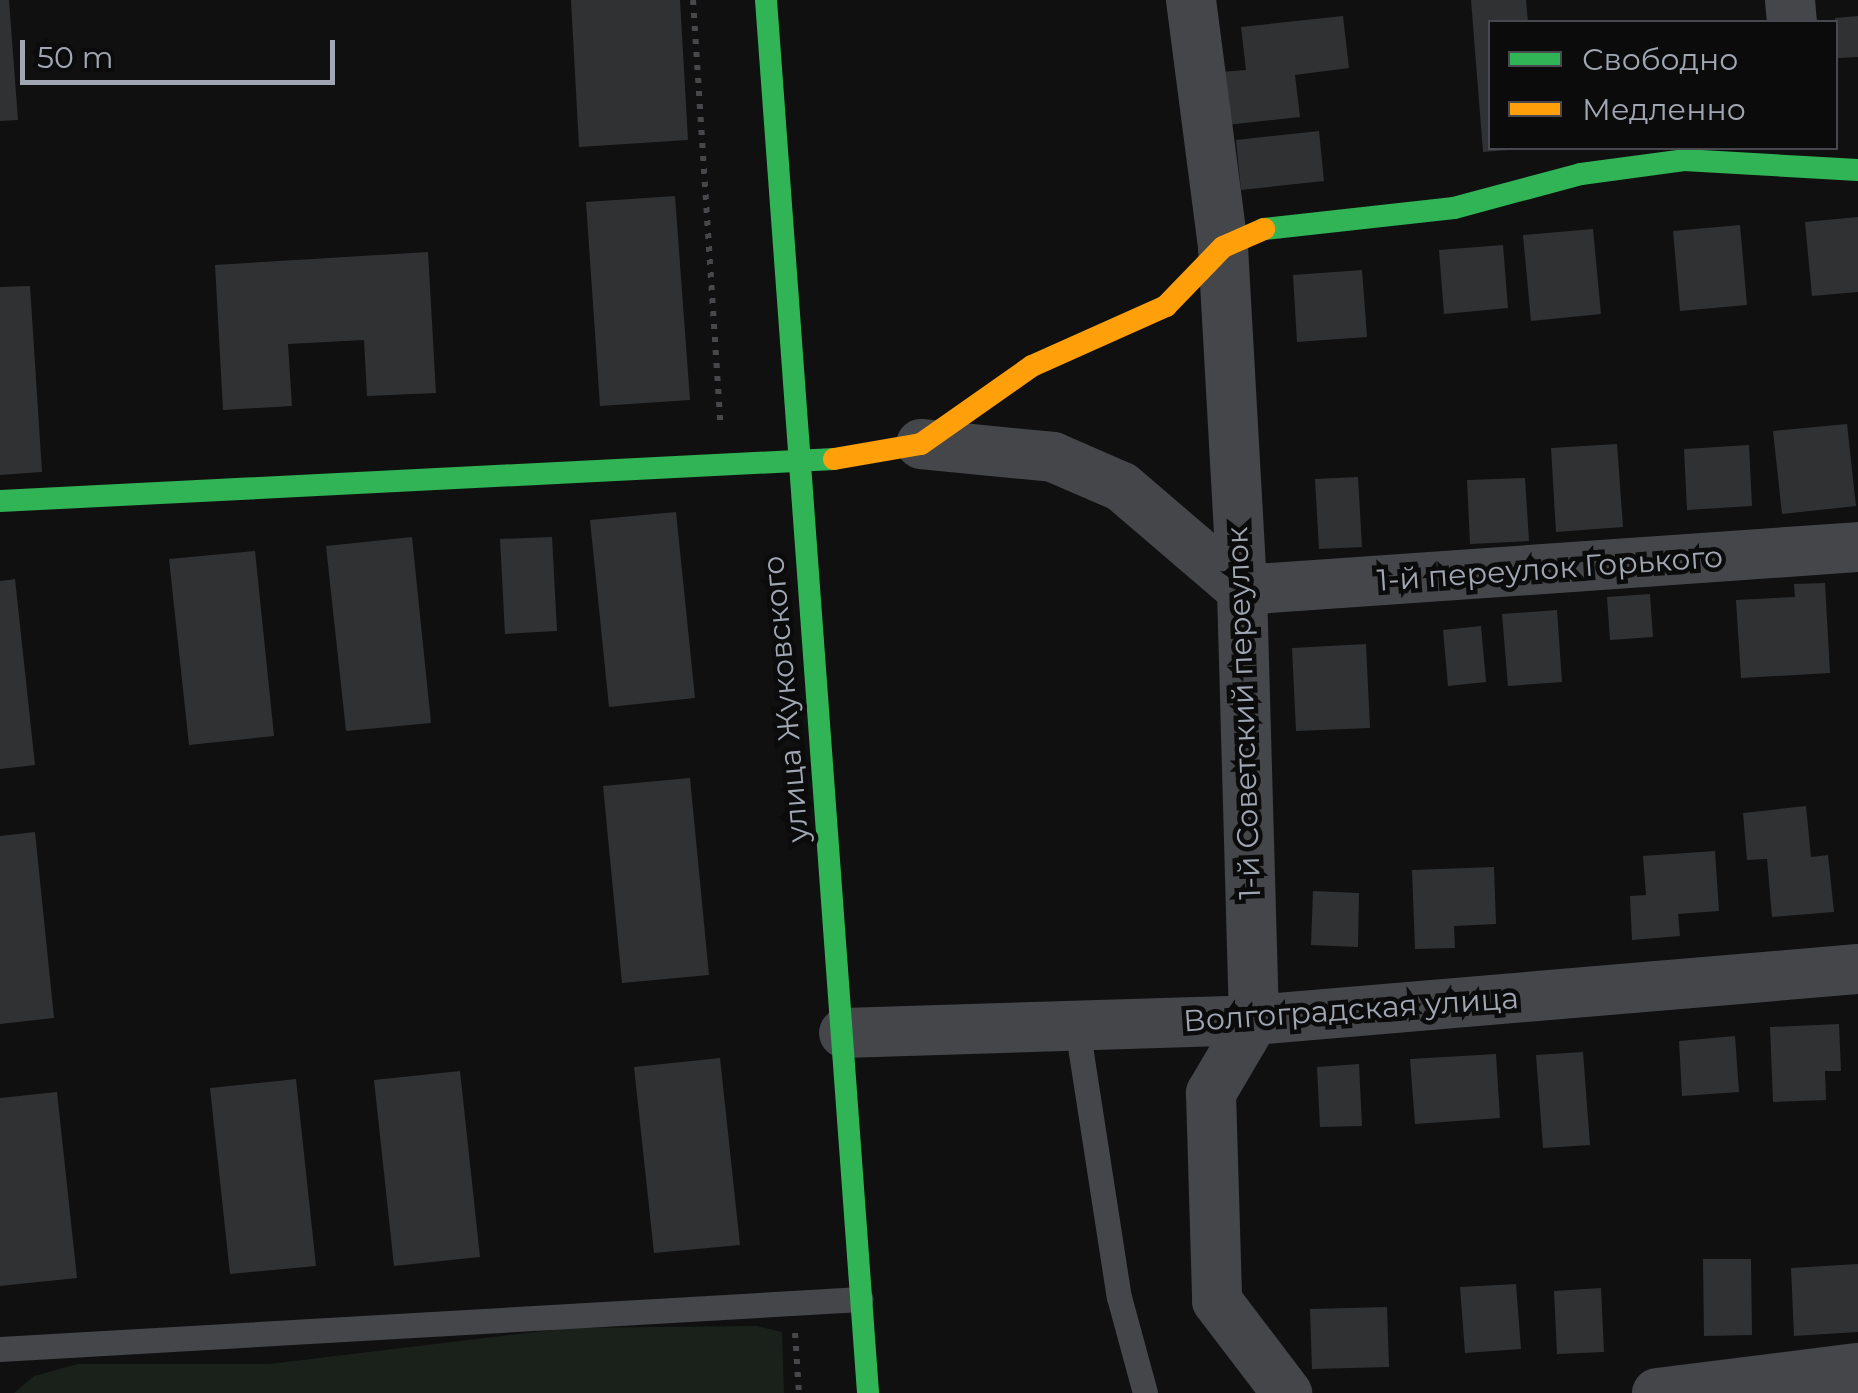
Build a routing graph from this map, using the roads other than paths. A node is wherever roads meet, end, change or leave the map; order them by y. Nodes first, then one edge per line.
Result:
1 (766, 0) edge
2 (1191, 0) edge
3 (1804, 157) edge
4 (1858, 170) edge
5 (1223, 247) junction
6 (922, 444) junction
7 (797, 465) junction
8 (0, 500) edge
9 (1858, 547) edge
10 (1242, 590) junction
11 (1858, 968) edge
12 (1254, 1020) junction
13 (1077, 1027) junction
14 (844, 1033) junction
15 (861, 1298) junction
16 (0, 1349) edge
17 (1858, 1368) edge
18 (868, 1393) edge
19 (1145, 1393) edge
20 (1287, 1393) edge
21 (1657, 1393) edge

1 - 7 street, улица Жуковского
2 - 5 street, 1-й Советский переулок
3 - 4 street
3 - 5 street
5 - 6 street
5 - 10 street, 1-й Советский переулок
6 - 7 street
6 - 10 street
7 - 8 street
7 - 14 street, улица Жуковского
9 - 10 street, 1-й переулок Горького
10 - 12 street, 1-й Советский переулок
11 - 12 street, Волгоградская улица
12 - 13 street, Волгоградская улица
12 - 20 street
13 - 14 street, Волгоградская улица
13 - 19 lane
14 - 15 street, улица Жуковского
15 - 16 lane
15 - 18 street, улица Жуковского
17 - 21 street

